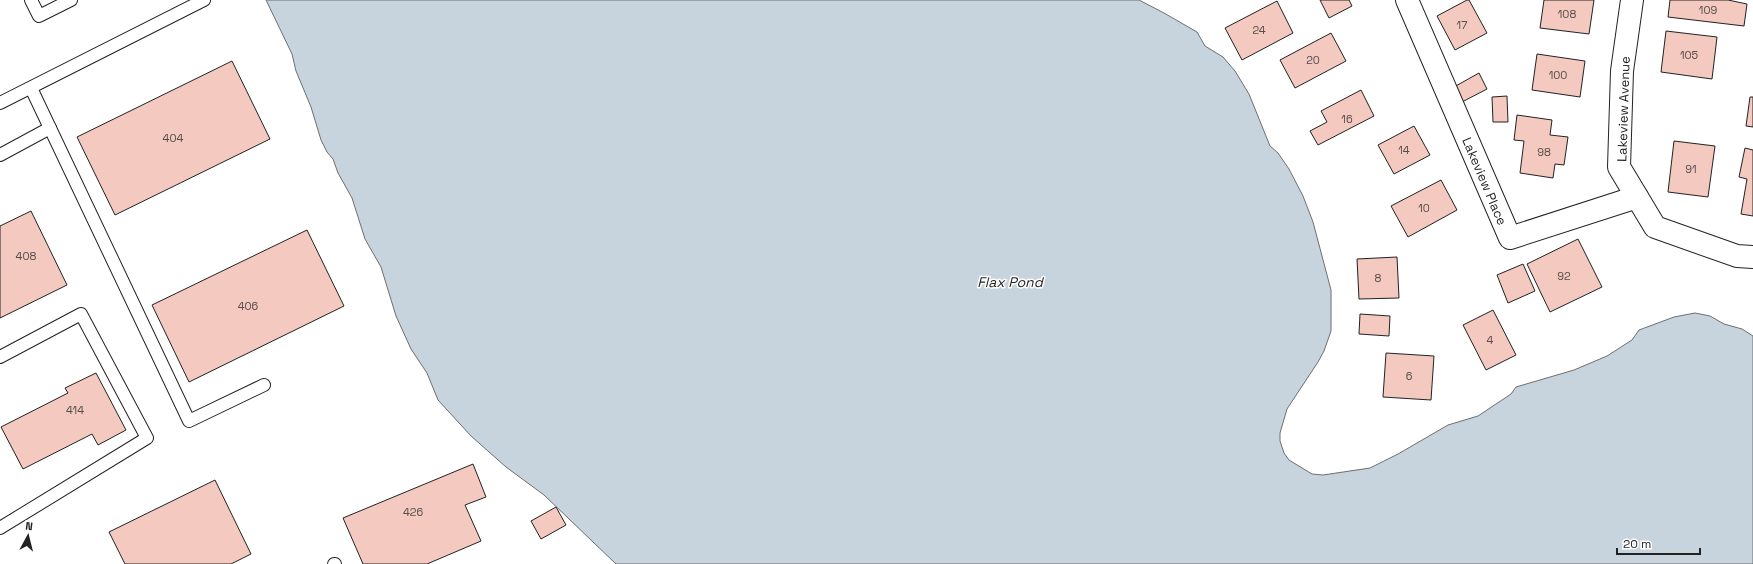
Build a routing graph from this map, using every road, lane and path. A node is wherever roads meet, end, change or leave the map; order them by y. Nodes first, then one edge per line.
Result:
1 (31, 0) edge
2 (71, 0) edge
3 (204, 0) edge
4 (1407, 0) edge
5 (1632, 0) edge
6 (31, 88) junction
7 (0, 103) edge
8 (50, 128) junction
9 (0, 156) edge
10 (1637, 197) junction
11 (1753, 257) edge
12 (0, 357) edge
13 (264, 385) dead end
14 (0, 528) edge

1 - 2 lane
3 - 6 lane
4 - 10 street, Lakeview Place
5 - 10 street, Lakeview Avenue
6 - 7 lane
6 - 8 lane
8 - 9 lane
8 - 13 lane
10 - 11 street, Lakeview Avenue
12 - 14 lane

